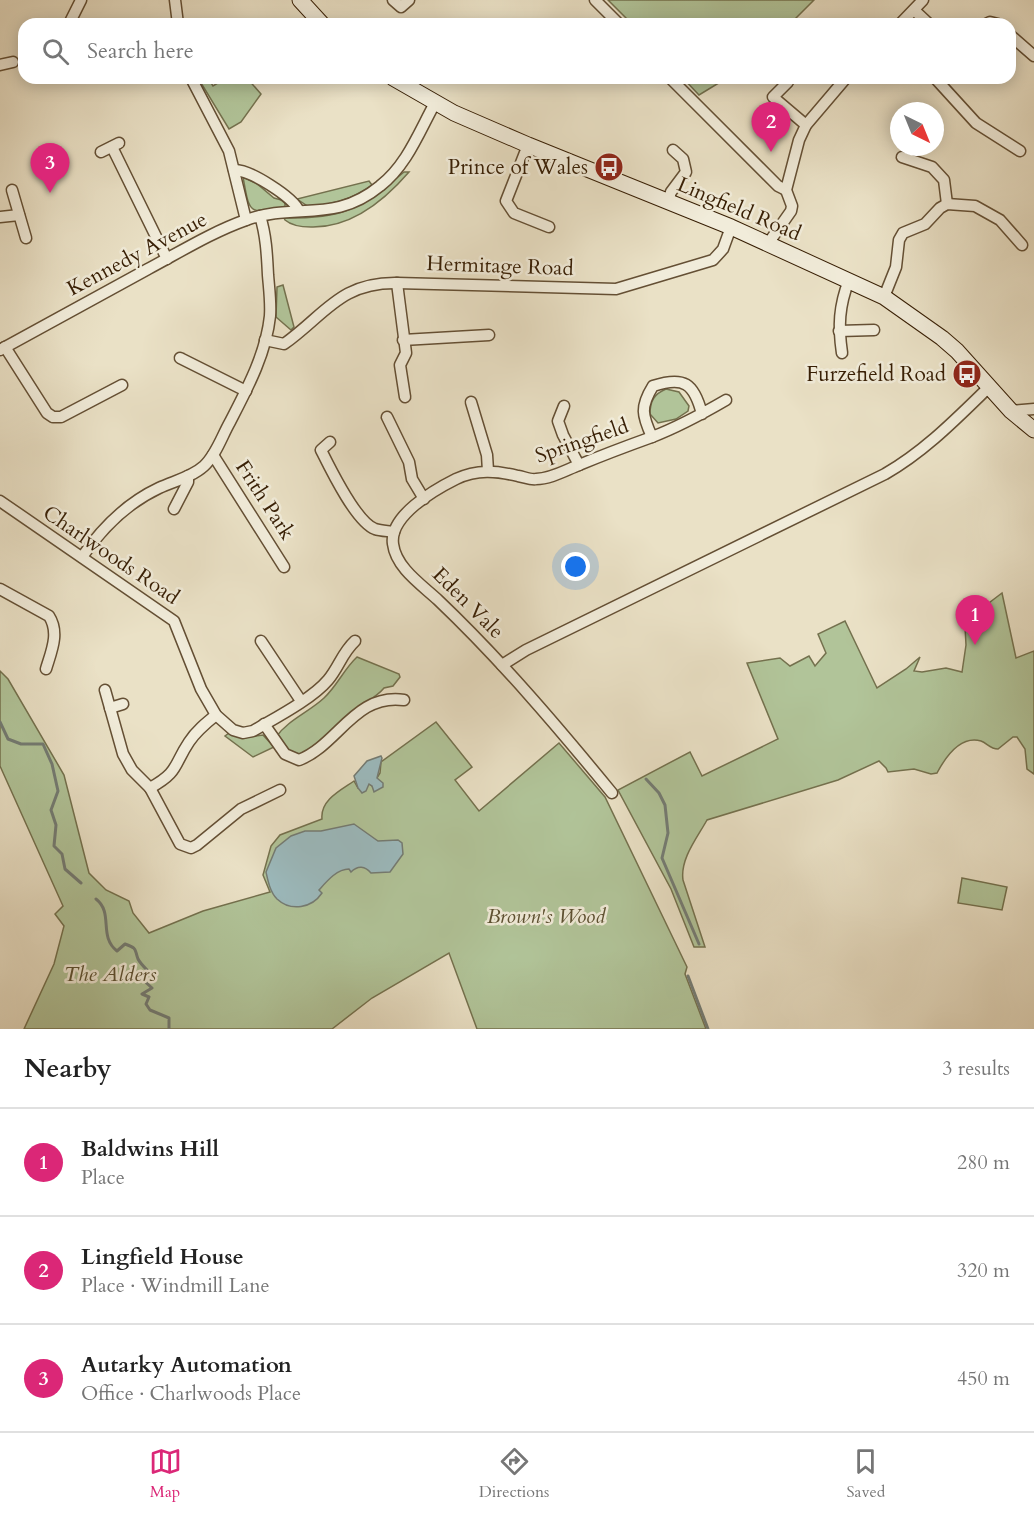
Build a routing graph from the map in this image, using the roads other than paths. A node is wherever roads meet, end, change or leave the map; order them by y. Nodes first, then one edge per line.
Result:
1 (81, 0) edge
2 (175, 0) edge
3 (300, 0) edge
4 (393, 0) edge
5 (409, 0) edge
6 (595, 0) edge
7 (923, 0) edge
8 (914, 10) junction
9 (72, 18) edge
10 (177, 18) edge
11 (316, 18) edge
12 (613, 18) edge
13 (906, 18) edge
14 (923, 18) edge
15 (1016, 40) edge
16 (1034, 56) edge
17 (14, 62) dead end
18 (0, 65) edge
19 (194, 84) edge
20 (403, 84) edge
21 (676, 84) edge
22 (786, 84) edge
23 (841, 84) edge
24 (940, 84) edge
25 (435, 103) junction
26 (806, 125) junction
27 (528, 145) junction
28 (672, 150) dead end
29 (1020, 151) dead end
30 (101, 152) dead end
31 (902, 157) dead end
32 (234, 171) junction
33 (12, 190) dead end
34 (786, 190) junction
35 (668, 201) junction
36 (947, 204) junction
37 (299, 211) junction
38 (20, 215) junction
39 (260, 216) junction
40 (0, 217) edge
41 (246, 220) junction
42 (549, 227) dead end
43 (731, 227) junction
44 (26, 238) dead end
45 (769, 245) junction
46 (1022, 245) dead end
47 (167, 259) junction
48 (849, 280) junction
49 (397, 283) junction
50 (884, 297) junction
51 (874, 330) dead end
52 (839, 331) junction
53 (489, 335) dead end
54 (404, 339) junction
55 (265, 340) junction
56 (2, 349) edge
57 (842, 353) dead end
58 (180, 358) dead end
59 (122, 385) dead end
60 (989, 387) junction
61 (246, 391) junction
62 (405, 398) dead end
63 (726, 400) dead end
64 (471, 402) dead end
65 (564, 406) dead end
66 (1034, 409) edge
67 (1011, 411) junction
68 (702, 414) junction
69 (387, 417) dead end
70 (1034, 430) edge
71 (652, 437) junction
72 (330, 442) dead end
73 (213, 455) junction
74 (579, 465) junction
75 (488, 471) junction
76 (188, 476) junction
77 (423, 499) junction
78 (0, 501) edge
79 (174, 508) dead end
80 (394, 532) junction
81 (82, 557) junction
82 (284, 567) dead end
83 (0, 589) edge
84 (355, 640) dead end
85 (261, 641) dead end
86 (502, 665) junction
87 (46, 669) dead end
88 (105, 690) dead end
89 (404, 700) dead end
90 (301, 701) junction
91 (123, 704) dead end
92 (110, 708) junction
93 (216, 715) junction
94 (264, 724) junction
95 (150, 788) junction
96 (280, 790) dead end
97 (612, 793) dead end

1 - 9 street
2 - 10 street
3 - 11 street
4 - 5 street
6 - 12 street
7 - 8 street
8 - 13 street
8 - 14 street
15 - 16 street
17 - 18 street
19 - 32 street
20 - 25 street, Lingfield Road
21 - 34 street
22 - 26 street
23 - 26 street
24 - 29 street
25 - 27 street, Lingfield Road
25 - 37 street, Kennedy Avenue
26 - 34 street
27 - 35 street, Lingfield Road
27 - 42 street
28 - 35 street
30 - 47 street
31 - 36 street
32 - 37 street
32 - 41 street
33 - 38 street
34 - 45 street
35 - 43 street, Lingfield Road
36 - 46 street
36 - 50 street
37 - 39 street, Kennedy Avenue
38 - 40 street
38 - 44 street
39 - 41 street, Kennedy Avenue
39 - 55 street
41 - 47 street, Kennedy Avenue
43 - 45 street, Lingfield Road
43 - 49 street, Hermitage Road
45 - 48 street, Lingfield Road
47 - 56 street, Kennedy Avenue
48 - 50 street, Lingfield Road
48 - 52 street
49 - 54 street
49 - 55 street, Hermitage Road
50 - 60 street, Lingfield Road
51 - 52 street
52 - 57 street
53 - 54 street
54 - 62 street
55 - 61 street
56 - 59 street
58 - 61 street
60 - 67 street, Lingfield Road
60 - 86 street
61 - 73 street
63 - 68 street, Springfield
64 - 75 street
65 - 74 street
66 - 67 street
67 - 70 street, Lingfield Road
68 - 71 street, Springfield
68 - 71 street, Springfield
69 - 77 street
71 - 74 street, Springfield
72 - 80 street
73 - 76 street
73 - 82 street, Frith Park
74 - 75 street, Springfield
75 - 77 street, Springfield
76 - 79 street
76 - 81 street
77 - 80 street, Springfield
78 - 81 street, Charlwoods Road
80 - 86 street, Eden Vale
81 - 93 street, Charlwoods Road
83 - 87 street
84 - 90 street, Charlwoods Road
85 - 90 street
86 - 97 street, Eden Vale
88 - 92 street
89 - 94 street
90 - 94 street, Charlwoods Road
91 - 92 street
92 - 95 street
93 - 94 street, Charlwoods Road
93 - 95 street
95 - 96 street

